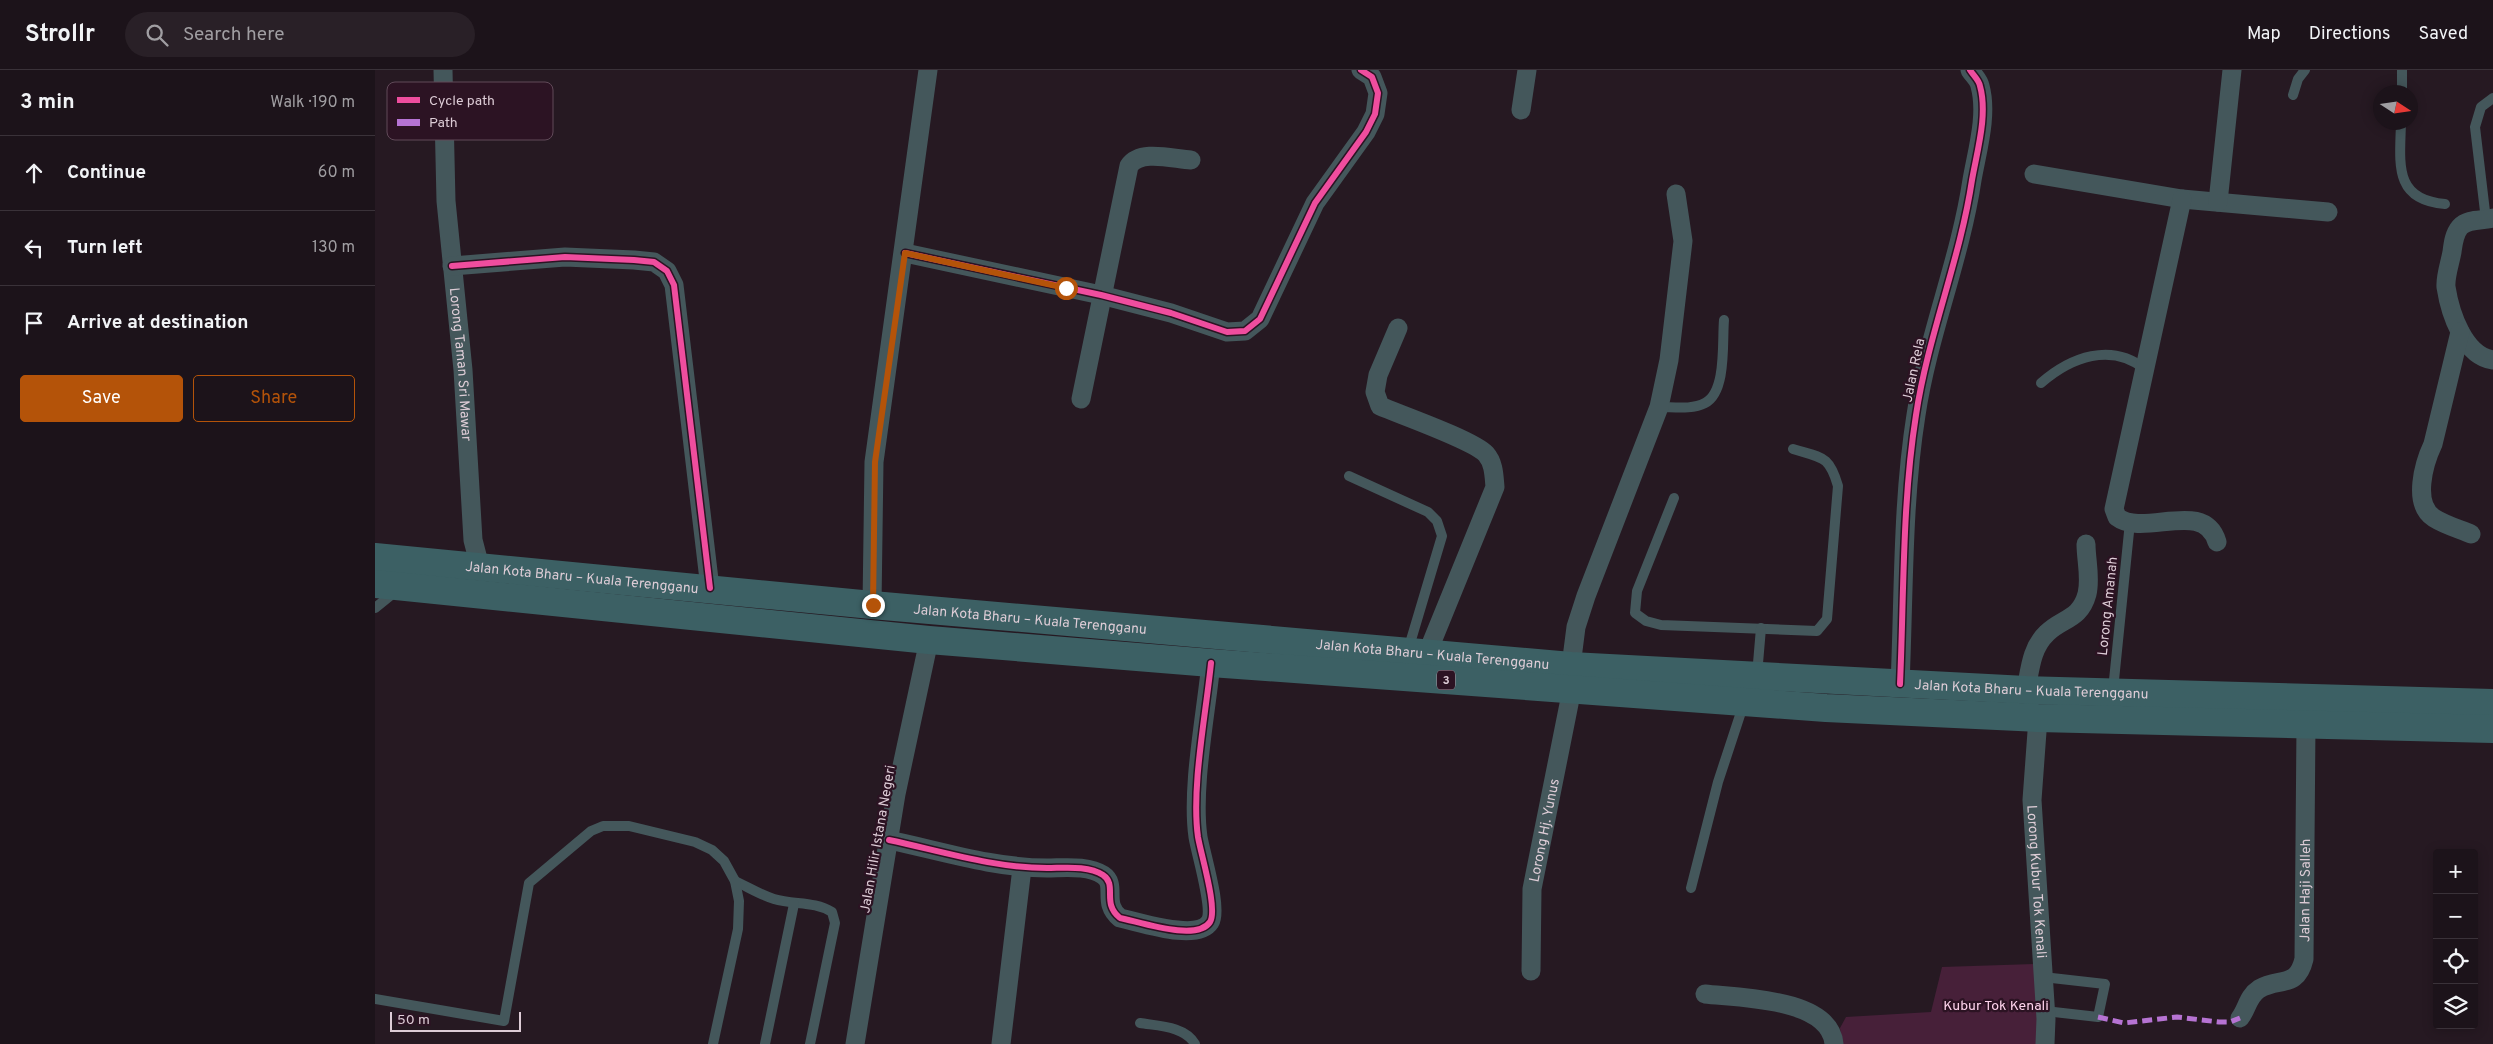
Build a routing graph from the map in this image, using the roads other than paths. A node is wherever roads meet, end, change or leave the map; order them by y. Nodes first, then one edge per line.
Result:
1 (928, 70) edge
2 (1361, 70) edge
3 (1527, 70) edge
4 (1971, 70) edge
5 (2232, 70) edge
6 (2305, 70) edge
7 (2403, 70) edge
8 (2402, 85) edge
9 (2293, 95) dead end
10 (2493, 98) edge
11 (1521, 110) dead end
12 (2401, 130) edge
13 (445, 140) edge
14 (1191, 160) dead end
15 (2034, 174) dead end
16 (1676, 194) dead end
17 (2182, 199) junction
18 (2218, 202) junction
19 (2445, 204) dead end
20 (2328, 212) dead end
21 (2490, 219) edge
22 (905, 253) junction
23 (452, 266) junction
24 (1101, 295) junction
25 (1724, 320) dead end
26 (1398, 328) dead end
27 (2460, 332) junction
28 (2493, 360) edge
29 (2145, 369) junction
30 (2041, 383) dead end
31 (1081, 399) dead end
32 (1659, 407) junction
33 (1793, 449) dead end
34 (1349, 476) dead end
35 (1675, 498) dead end
36 (2130, 522) junction
37 (2471, 534) dead end
38 (2217, 542) dead end
39 (2086, 544) dead end
40 (375, 557) edge
41 (405, 560) junction
42 (480, 567) junction
43 (388, 586) edge
44 (710, 588) junction
45 (873, 605) junction
46 (375, 608) edge
47 (1761, 628) junction
48 (929, 640) junction
49 (1417, 653) junction
50 (1211, 663) junction
51 (1757, 676) junction
52 (1571, 678) junction
53 (1900, 684) junction
54 (2026, 690) junction
55 (2113, 692) junction
56 (1744, 702) junction
57 (2493, 703) edge
58 (2038, 718) junction
59 (2306, 725) junction
60 (2493, 729) edge
61 (889, 840) junction
62 (1022, 868) junction
63 (735, 881) junction
64 (1691, 888) dead end
65 (794, 904) junction
66 (1531, 971) dead end
67 (2043, 976) junction
68 (1705, 994) dead end
69 (375, 999) edge
70 (2045, 1011) junction
71 (2240, 1018) dead end
72 (1140, 1023) dead end
73 (713, 1044) edge
74 (765, 1044) edge
75 (810, 1044) edge
76 (855, 1044) edge
77 (1001, 1044) edge
78 (1195, 1044) edge
79 (1834, 1044) edge
80 (2045, 1044) edge

1 - 22 street
2 - 24 street
3 - 11 street
4 - 53 street, Jalan Rela
5 - 18 street
6 - 9 lane
7 - 8 lane
10 - 21 lane
12 - 19 lane
13 - 23 street, Lorong Taman Sri Mawar
14 - 24 street
15 - 17 street
16 - 32 street, Lorong Hj. Yunus
17 - 18 street
17 - 29 street
18 - 20 street
21 - 27 street
22 - 24 street
22 - 45 street
23 - 42 street, Lorong Taman Sri Mawar
23 - 44 street
24 - 31 street
25 - 32 lane
26 - 49 street
27 - 28 street
27 - 37 street
29 - 30 lane
29 - 36 street
32 - 52 street, Lorong Hj. Yunus
33 - 47 lane
34 - 49 lane
35 - 47 lane
36 - 38 street
36 - 55 lane, Lorong Amanah
39 - 54 street
40 - 41 highway, Jalan Kota Bharu – Kuala Terengganu / 3
41 - 42 highway, Jalan Kota Bharu – Kuala Terengganu / 3
41 - 43 street
42 - 44 highway, Jalan Kota Bharu – Kuala Terengganu / 3
43 - 46 lane
43 - 48 highway, Jalan Kota Bharu – Kuala Terengganu / 3
44 - 45 highway, Jalan Kota Bharu – Kuala Terengganu / 3
45 - 49 highway, Jalan Kota Bharu – Kuala Terengganu / 3
47 - 51 lane
48 - 50 highway, Jalan Kota Bharu – Kuala Terengganu / 3
48 - 61 street, Jalan Hilir Istana Negeri
49 - 52 highway, Jalan Kota Bharu – Kuala Terengganu / 3
50 - 52 highway, Jalan Kota Bharu – Kuala Terengganu / 3
50 - 62 street
51 - 52 highway, Jalan Kota Bharu – Kuala Terengganu / 3
51 - 53 highway, Jalan Kota Bharu – Kuala Terengganu / 3
52 - 56 highway, Jalan Kota Bharu – Kuala Terengganu / 3
52 - 66 street, Lorong Hj. Yunus
53 - 54 highway, Jalan Kota Bharu – Kuala Terengganu / 3
54 - 55 highway, Jalan Kota Bharu – Kuala Terengganu / 3
55 - 57 highway, Jalan Kota Bharu – Kuala Terengganu / 3
56 - 58 highway, Jalan Kota Bharu – Kuala Terengganu / 3
56 - 64 lane
58 - 59 highway, Jalan Kota Bharu – Kuala Terengganu / 3
58 - 67 street, Lorong Kubur Tok Kenali
59 - 60 highway, Jalan Kota Bharu – Kuala Terengganu / 3
59 - 71 street, Jalan Haji Salleh
61 - 62 street
61 - 76 street, Jalan Hilir Istana Negeri
62 - 77 street
63 - 65 lane
63 - 69 lane
63 - 73 lane
65 - 74 lane
65 - 75 lane
67 - 70 street, Lorong Kubur Tok Kenali
67 - 70 lane
68 - 79 street
70 - 80 street, Lorong Kubur Tok Kenali
72 - 78 lane

